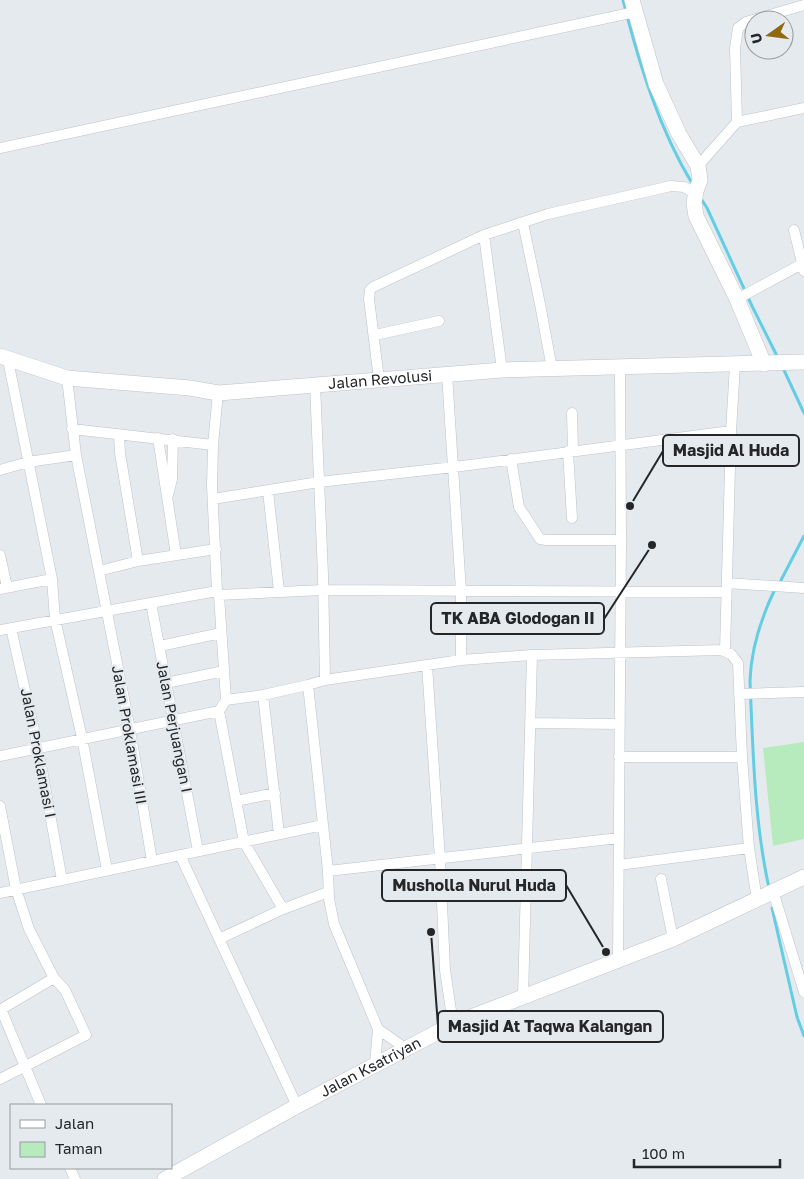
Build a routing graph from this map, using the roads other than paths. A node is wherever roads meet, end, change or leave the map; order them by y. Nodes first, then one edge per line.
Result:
1 (804, 5) edge
2 (629, 10) edge
3 (804, 108) edge
4 (737, 122) junction
5 (0, 148) edge
6 (697, 183) junction
7 (522, 223) junction
8 (794, 230) dead end
9 (484, 236) junction
10 (803, 268) edge
11 (739, 297) junction
12 (439, 321) dead end
13 (375, 335) junction
14 (4, 358) edge
15 (799, 363) edge
16 (768, 364) junction
17 (735, 365) junction
18 (620, 367) junction
19 (552, 369) junction
20 (502, 370) junction
21 (447, 374) junction
22 (67, 378) junction
23 (379, 380) junction
24 (314, 384) junction
25 (218, 392) junction
26 (572, 413) dead end
27 (72, 429) junction
28 (731, 431) junction
29 (119, 435) junction
30 (158, 438) junction
31 (173, 440) junction
32 (213, 445) junction
33 (620, 446) junction
34 (571, 451) junction
35 (76, 455) junction
36 (512, 459) junction
37 (28, 462) junction
38 (454, 467) junction
39 (0, 470) edge
40 (319, 482) junction
41 (268, 491) junction
42 (168, 496) junction
43 (213, 499) junction
44 (572, 518) dead end
45 (621, 540) junction
46 (216, 549) junction
47 (0, 555) edge
48 (176, 555) junction
49 (138, 561) junction
50 (99, 571) junction
51 (52, 579) junction
52 (727, 587) junction
53 (4, 588) edge
54 (804, 588) edge
55 (322, 590) junction
56 (279, 591) junction
57 (461, 591) junction
58 (620, 591) junction
59 (218, 593) junction
60 (151, 603) junction
61 (106, 610) junction
62 (55, 619) junction
63 (5, 629) edge
64 (221, 633) junction
65 (160, 646) junction
66 (725, 651) junction
67 (620, 654) junction
68 (532, 655) junction
69 (461, 660) junction
70 (427, 665) junction
71 (224, 671) junction
72 (325, 680) junction
73 (166, 683) junction
74 (308, 685) junction
75 (804, 692) edge
76 (741, 694) junction
77 (264, 695) junction
78 (226, 700) junction
79 (219, 712) junction
80 (173, 720) junction
81 (530, 723) junction
82 (620, 724) junction
83 (130, 729) junction
84 (82, 738) junction
85 (38, 748) junction
86 (0, 756) edge
87 (619, 757) junction
88 (742, 757) junction
89 (275, 793) junction
90 (236, 801) junction
91 (0, 806) edge
92 (323, 825) junction
93 (280, 834) junction
94 (619, 838) junction
95 (3, 840) edge
96 (244, 842) junction
97 (749, 848) junction
98 (528, 849) junction
99 (198, 851) junction
100 (180, 855) junction
101 (440, 859) junction
102 (152, 861) junction
103 (619, 865) junction
104 (107, 870) junction
105 (328, 871) junction
106 (804, 877) edge
107 (661, 879) dead end
108 (62, 880) junction
109 (16, 889) junction
110 (328, 892) junction
111 (0, 893) edge
112 (766, 895) junction
113 (283, 909) junction
114 (219, 939) junction
115 (673, 939) junction
116 (618, 960) junction
117 (54, 978) junction
118 (804, 992) edge
119 (523, 997) junction
120 (1, 1010) edge
121 (453, 1024) junction
122 (378, 1029) junction
123 (405, 1048) junction
124 (375, 1065) junction
125 (24, 1067) junction
126 (0, 1079) edge
127 (42, 1104) edge
128 (297, 1106) junction
129 (165, 1179) edge

1 - 4 street
2 - 5 street
2 - 6 street
3 - 4 street
4 - 6 street
6 - 7 street
6 - 11 street
7 - 9 street
7 - 19 street
8 - 10 street
9 - 13 street
9 - 20 street
10 - 11 street
11 - 16 street
12 - 13 street
13 - 23 street
14 - 22 street, Jalan Revolusi
14 - 37 street
15 - 16 street, Jalan Revolusi
16 - 17 street, Jalan Revolusi
17 - 18 street, Jalan Revolusi
17 - 28 street
18 - 19 street, Jalan Revolusi
18 - 33 street
19 - 20 street, Jalan Revolusi
20 - 21 street, Jalan Revolusi
21 - 23 street, Jalan Revolusi
21 - 38 street
22 - 25 street, Jalan Revolusi
22 - 27 street, Jalan Proklamasi III
23 - 24 street, Jalan Revolusi
24 - 25 street, Jalan Revolusi
24 - 40 street
25 - 32 street
26 - 34 street
27 - 29 street
27 - 35 street, Jalan Proklamasi III
28 - 33 street
28 - 52 street
29 - 30 street
29 - 49 street
30 - 31 street
30 - 42 street
31 - 32 street
31 - 42 street
32 - 43 street
33 - 34 street
33 - 45 street
34 - 36 street
34 - 44 street
35 - 37 street
35 - 50 street, Jalan Proklamasi III
36 - 38 street
36 - 45 street
37 - 39 street
37 - 51 street
38 - 40 street
38 - 57 street
40 - 41 street
40 - 55 street
41 - 43 street
41 - 56 street
42 - 48 street
43 - 46 street
45 - 58 street
46 - 48 street
46 - 59 street
47 - 53 street
48 - 49 street
49 - 50 street
50 - 61 street, Jalan Proklamasi III
51 - 53 street
51 - 62 street
52 - 54 street
52 - 58 street
52 - 66 street
55 - 56 street
55 - 57 street
55 - 72 street
56 - 59 street
57 - 58 street
57 - 69 street
58 - 67 street
59 - 60 street
59 - 64 street
60 - 61 street
60 - 65 street, Jalan Perjuangan I
61 - 62 street
61 - 83 street, Jalan Proklamasi III
62 - 63 street
62 - 84 street
63 - 85 street, Jalan Proklamasi I
64 - 65 street
64 - 71 street
65 - 73 street, Jalan Perjuangan I
66 - 67 street
66 - 76 street
67 - 68 street
67 - 82 street
68 - 69 street
68 - 81 street
69 - 70 street
70 - 72 street
70 - 101 street
71 - 73 street
71 - 78 street
72 - 74 street
73 - 80 street, Jalan Perjuangan I
74 - 77 street
74 - 92 street
75 - 76 street
76 - 88 street
77 - 78 street
77 - 89 street
78 - 79 street
79 - 80 street
79 - 90 street
80 - 83 street
80 - 99 street, Jalan Perjuangan I
81 - 82 street
81 - 98 street
82 - 87 street
83 - 84 street
83 - 102 street, Jalan Proklamasi III
84 - 85 street
84 - 104 street
85 - 86 street
85 - 108 street, Jalan Proklamasi I
87 - 88 street
87 - 94 street
88 - 97 street
89 - 90 street
89 - 93 street
90 - 96 street
91 - 95 street
92 - 93 street
92 - 105 street
93 - 96 street
94 - 98 street
94 - 103 street
95 - 109 street
96 - 99 street
96 - 113 street
97 - 103 street
97 - 112 street
98 - 101 street
98 - 119 street
99 - 100 street
100 - 102 street
100 - 114 street
101 - 105 street
101 - 121 street
102 - 104 street
103 - 116 street
104 - 108 street
105 - 110 street
106 - 112 street, Jalan Ksatriyan
107 - 115 street
108 - 109 street
109 - 111 street
109 - 117 street
110 - 113 street
110 - 122 street
112 - 115 street, Jalan Ksatriyan
112 - 118 street
113 - 114 street
114 - 128 street
115 - 116 street, Jalan Ksatriyan
116 - 119 street, Jalan Ksatriyan
117 - 120 street
117 - 125 street
119 - 121 street, Jalan Ksatriyan
120 - 125 street
121 - 123 street, Jalan Ksatriyan
122 - 123 street
122 - 124 street
123 - 124 street, Jalan Ksatriyan
124 - 128 street, Jalan Ksatriyan
125 - 126 street
125 - 127 street
128 - 129 street, Jalan Ksatriyan

